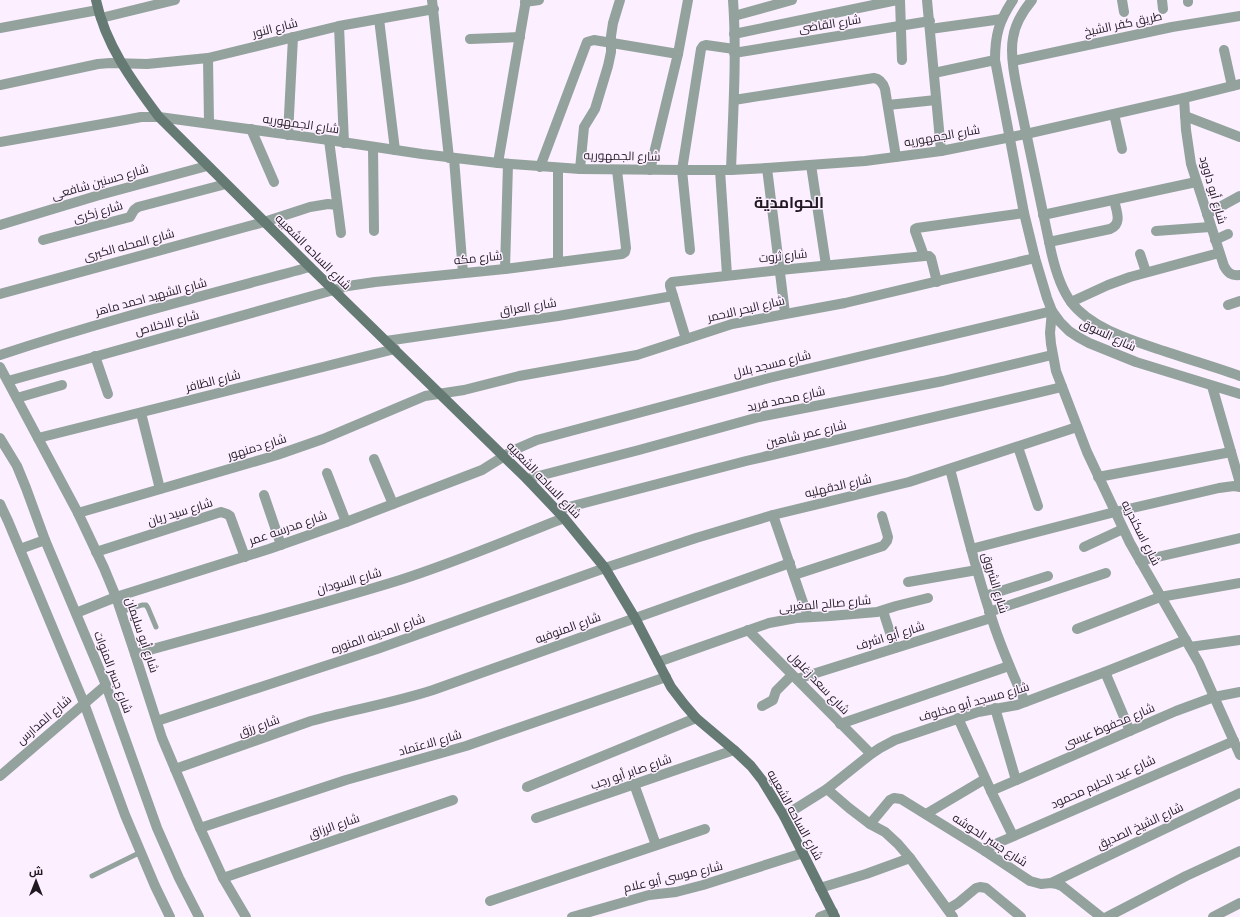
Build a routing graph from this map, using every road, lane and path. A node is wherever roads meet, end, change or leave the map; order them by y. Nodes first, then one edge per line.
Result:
1 (175, 0) edge
2 (539, 0) edge
3 (620, 0) edge
4 (688, 0) edge
5 (733, 0) edge
6 (792, 0) edge
7 (897, 0) edge
8 (900, 0) edge
9 (928, 0) edge
10 (1013, 0) edge
11 (1032, 0) edge
12 (1122, 0) edge
13 (526, 1) edge
14 (433, 4) edge
15 (98, 9) edge
16 (1124, 12) dead end
17 (734, 16) junction
18 (1240, 16) edge
19 (379, 18) junction
20 (1002, 19) junction
21 (930, 25) junction
22 (339, 26) junction
23 (900, 26) junction
24 (0, 28) edge
25 (734, 34) junction
26 (293, 37) junction
27 (520, 37) junction
28 (470, 39) dead end
29 (611, 42) junction
30 (1224, 50) dead end
31 (734, 51) junction
32 (678, 54) junction
33 (208, 58) junction
34 (902, 60) dead end
35 (995, 60) junction
36 (1013, 61) junction
37 (122, 63) junction
38 (934, 72) junction
39 (1236, 85) edge
40 (0, 86) edge
41 (1184, 98) junction
42 (734, 100) junction
43 (936, 100) junction
44 (888, 105) junction
45 (1114, 114) junction
46 (1185, 116) junction
47 (159, 117) junction
48 (209, 123) junction
49 (251, 130) junction
50 (1026, 134) junction
51 (288, 135) junction
52 (1240, 137) edge
53 (1009, 138) junction
54 (329, 140) junction
55 (0, 142) edge
56 (344, 143) junction
57 (373, 147) junction
58 (1122, 149) dead end
59 (395, 150) junction
60 (941, 151) junction
61 (896, 157) junction
62 (452, 158) junction
63 (503, 164) junction
64 (811, 165) junction
65 (207, 166) junction
66 (540, 167) junction
67 (558, 168) junction
68 (767, 168) junction
69 (580, 169) junction
70 (617, 170) junction
71 (650, 170) junction
72 (682, 170) junction
73 (720, 170) junction
74 (731, 170) junction
75 (274, 182) dead end
76 (1196, 182) junction
77 (226, 184) junction
78 (1240, 196) edge
79 (1114, 200) junction
80 (337, 205) junction
81 (1024, 213) junction
82 (1207, 214) junction
83 (1043, 215) junction
84 (264, 222) junction
85 (0, 226) edge
86 (1210, 226) junction
87 (374, 231) dead end
88 (1156, 231) dead end
89 (341, 233) dead end
90 (1228, 234) dead end
91 (43, 240) dead end
92 (1215, 240) junction
93 (1049, 242) junction
94 (690, 250) dead end
95 (1219, 253) junction
96 (1140, 254) dead end
97 (924, 256) junction
98 (1035, 258) junction
99 (558, 262) junction
100 (826, 265) junction
101 (310, 268) junction
102 (505, 268) junction
103 (780, 270) junction
104 (1146, 272) junction
105 (463, 273) junction
106 (727, 275) junction
107 (1240, 275) edge
108 (937, 282) junction
109 (333, 290) junction
110 (0, 294) edge
111 (673, 296) junction
112 (1240, 301) edge
113 (1071, 302) junction
114 (1228, 305) dead end
115 (1052, 311) junction
116 (785, 313) junction
117 (686, 339) junction
118 (386, 341) junction
119 (395, 349) junction
120 (0, 355) edge
121 (1052, 355) junction
122 (95, 356) junction
123 (0, 367) edge
124 (1240, 376) edge
125 (8, 381) junction
126 (62, 385) dead end
127 (1212, 386) junction
128 (1062, 387) junction
129 (108, 394) dead end
130 (440, 394) junction
131 (1240, 394) edge
132 (17, 398) junction
133 (141, 413) junction
134 (1077, 427) junction
135 (0, 438) edge
136 (38, 438) junction
137 (1018, 447) junction
138 (1230, 452) junction
139 (503, 457) junction
140 (374, 459) dead end
141 (950, 468) junction
142 (327, 473) dead end
143 (1098, 477) junction
144 (527, 479) junction
145 (1240, 483) edge
146 (1240, 487) edge
147 (160, 489) junction
148 (264, 495) dead end
149 (0, 504) edge
150 (393, 504) junction
151 (1038, 506) dead end
152 (557, 510) junction
153 (1115, 512) junction
154 (78, 513) junction
155 (773, 515) junction
156 (882, 516) dead end
157 (564, 518) junction
158 (4, 522) edge
159 (346, 522) junction
160 (1123, 529) junction
161 (1240, 538) edge
162 (45, 540) junction
163 (281, 545) junction
164 (1084, 547) dead end
165 (20, 549) junction
166 (971, 549) junction
167 (96, 552) junction
168 (245, 557) junction
169 (1140, 560) junction
170 (790, 563) junction
171 (605, 568) junction
172 (977, 570) junction
173 (1106, 573) dead end
174 (794, 575) junction
175 (1048, 576) dead end
176 (908, 582) dead end
177 (1240, 583) edge
178 (984, 596) junction
179 (116, 597) junction
180 (1160, 597) junction
181 (928, 598) dead end
182 (883, 611) junction
183 (121, 612) junction
184 (76, 613) junction
185 (990, 615) junction
186 (808, 617) junction
187 (634, 618) junction
188 (156, 627) dead end
189 (1077, 629) dead end
190 (748, 630) junction
191 (1240, 640) edge
192 (1188, 643) junction
193 (895, 648) junction
194 (135, 654) junction
195 (658, 662) junction
196 (1009, 666) junction
197 (1105, 672) junction
198 (666, 677) junction
199 (795, 677) junction
200 (106, 685) junction
201 (1240, 692) edge
202 (1214, 697) junction
203 (1025, 702) junction
204 (84, 703) junction
205 (762, 706) dead end
206 (995, 708) junction
207 (352, 711) joint
208 (696, 718) junction
209 (958, 718) junction
210 (157, 721) junction
211 (840, 724) junction
212 (1130, 731) junction
213 (1234, 741) junction
214 (734, 750) junction
215 (871, 754) junction
216 (1240, 756) edge
217 (175, 768) junction
218 (0, 776) edge
219 (985, 779) junction
220 (1016, 780) junction
221 (634, 784) junction
222 (527, 787) dead end
223 (827, 789) junction
224 (991, 791) junction
225 (1240, 794) edge
226 (452, 800) dead end
227 (926, 814) junction
228 (784, 816) junction
229 (536, 818) dead end
230 (870, 824) junction
231 (200, 828) junction
232 (705, 829) dead end
233 (1013, 836) junction
234 (656, 845) junction
235 (141, 852) junction
236 (986, 852) junction
237 (1240, 852) edge
238 (803, 853) junction
239 (910, 858) junction
240 (92, 876) dead end
241 (223, 878) junction
242 (1051, 883) junction
243 (820, 888) junction
244 (490, 902) dead end
245 (1240, 903) edge
246 (950, 913) edge
247 (834, 915) edge
248 (170, 917) edge
249 (199, 917) edge
250 (246, 917) edge
251 (572, 917) edge
252 (820, 917) edge
253 (1021, 917) edge
254 (1101, 917) edge
255 (1107, 917) edge
256 (1213, 917) edge

1 - 15 street
2 - 13 street
3 - 29 street
4 - 32 street
5 - 17 street
6 - 17 street
7 - 25 street
8 - 23 street
9 - 21 street
10 - 20 street, شارع السوق
11 - 36 street, شارع السوق
12 - 16 street
13 - 27 street
14 - 19 street, شارع النور
14 - 62 street
15 - 24 street
15 - 37 main road
17 - 25 street
18 - 36 street, طريق كفر الشيخ
19 - 22 street, شارع النور
19 - 59 street
20 - 21 street, شارع القاضى
20 - 35 street, شارع السوق
21 - 23 street, شارع القاضى
21 - 38 street
22 - 26 street, شارع النور
22 - 56 street
23 - 31 street, شارع القاضى
23 - 34 street
25 - 31 street
26 - 33 street, شارع النور
26 - 51 street
27 - 28 street
27 - 63 street
29 - 32 street
29 - 66 street
29 - 69 street
30 - 39 street
31 - 42 street
31 - 72 street, شارع القاضى
32 - 71 street
33 - 37 street, شارع النور
33 - 48 street
35 - 38 street
35 - 53 street, شارع السوق
36 - 50 street, شارع السوق
37 - 40 street, شارع النور
37 - 47 main road
38 - 43 street
39 - 41 street, شارع الجمهوريه
41 - 45 street, شارع الجمهوريه
41 - 46 street, شارع أبو داوود
42 - 44 street
42 - 74 street
43 - 44 street
43 - 60 street
44 - 61 street
45 - 50 street, شارع الجمهوريه
45 - 58 street
46 - 52 street
46 - 76 street, شارع أبو داوود
47 - 48 street, شارع الجمهوريه
47 - 55 street, شارع الجمهوريه
47 - 65 main road, شارع الساحه الشعبيه
48 - 49 street, شارع الجمهوريه
49 - 51 street, شارع الجمهوريه
49 - 75 street
50 - 53 street, شارع الجمهوريه
50 - 83 street, شارع السوق
51 - 54 street, شارع الجمهوريه
53 - 60 street, شارع الجمهوريه
53 - 81 street, شارع السوق
54 - 56 street, شارع الجمهوريه
54 - 80 street
56 - 57 street, شارع الجمهوريه
57 - 59 street, شارع الجمهوريه
57 - 87 street
59 - 62 street, شارع الجمهوريه
60 - 61 street, شارع الجمهوريه
61 - 64 street, شارع الجمهوريه
62 - 63 street, شارع الجمهوريه
62 - 105 street
63 - 66 street, شارع الجمهوريه
63 - 102 street
64 - 68 street, شارع الجمهوريه
64 - 100 street
65 - 77 main road, شارع الساحه الشعبيه
65 - 85 street, شارع حسنين شافعى
66 - 67 street, شارع الجمهوريه
67 - 69 street, شارع الجمهوريه
67 - 99 street
68 - 74 street, شارع الجمهوريه
68 - 103 street
69 - 70 street, شارع الجمهوريه
70 - 71 street, شارع الجمهوريه
70 - 99 street, شارع مكه
71 - 72 street, شارع الجمهوريه
72 - 73 street, شارع الجمهوريه
72 - 94 street, شارع القاضى
73 - 74 street, شارع الجمهوريه
73 - 106 street
76 - 79 street
76 - 82 street, شارع أبو داوود
77 - 84 main road, شارع الساحه الشعبيه
77 - 91 street, شارع زكرى
78 - 82 street
79 - 83 street
79 - 93 street
80 - 84 street, شارع المحله الكبرى
80 - 89 street
81 - 97 street
81 - 98 street, شارع السوق
82 - 86 street, شارع أبو داوود
83 - 93 street, شارع السوق
84 - 101 main road, شارع الساحه الشعبيه
84 - 110 street, شارع المحله الكبرى
86 - 88 street
86 - 92 street, شارع أبو داوود
90 - 92 street
92 - 95 street, شارع أبو داوود
93 - 113 street, شارع السوق
95 - 104 street
95 - 107 street, شارع أبو داوود
96 - 104 street
97 - 100 street, شارع ثروت
97 - 108 street
98 - 108 street, شارع البحر الاحمر
98 - 115 street, شارع السوق
99 - 102 street, شارع مكه
100 - 103 street, شارع ثروت
101 - 109 main road, شارع الساحه الشعبيه
101 - 120 street, شارع الشهيد احمد ماهر
102 - 105 street, شارع مكه
103 - 106 street, شارع ثروت
103 - 116 street
104 - 113 street
105 - 109 street, شارع مكه
106 - 111 street, شارع ثروت
108 - 116 street, شارع البحر الاحمر
109 - 118 main road, شارع الساحه الشعبيه
109 - 122 street, شارع الاخلاص
111 - 117 street
111 - 118 street, شارع العراق
112 - 114 street
113 - 124 street, شارع السوق
115 - 121 street, شارع اسكندريه
115 - 127 street, شارع السوق
115 - 139 street, شارع مسجد بلال
116 - 117 street, شارع البحر الاحمر
117 - 130 street, شارع البحر الاحمر
118 - 119 main road, شارع الساحه الشعبيه
119 - 130 main road, شارع الساحه الشعبيه
119 - 133 street, شارع الظافر
121 - 128 street, شارع اسكندريه
121 - 144 street, شارع محمد فريد
122 - 125 street, شارع الاخلاص
122 - 129 street
123 - 125 street, شارع أبو سليمان
125 - 132 street, شارع أبو سليمان
126 - 132 street
127 - 131 street, شارع السوق
127 - 138 street
128 - 134 street, شارع اسكندريه
128 - 152 street, شارع عمر شاهين
130 - 139 main road, شارع الساحه الشعبيه
130 - 147 street, شارع دمنهور
132 - 136 street, شارع أبو سليمان
133 - 136 street, شارع الظافر
133 - 147 street
134 - 137 street, شارع الدقهليه
134 - 143 street, شارع اسكندريه
135 - 162 street, شارع جسر المنوات
136 - 154 street, شارع أبو سليمان
137 - 141 street, شارع الدقهليه
137 - 151 street
138 - 143 street
138 - 145 street
139 - 144 main road, شارع الساحه الشعبيه
139 - 150 street, شارع مدرسه عمر
140 - 150 street
141 - 155 street, شارع الدقهليه
141 - 166 street, شارع الشروق
142 - 159 street
143 - 153 street, شارع اسكندريه
144 - 152 main road, شارع الساحه الشعبيه
146 - 153 street
147 - 154 street, شارع دمنهور
148 - 163 street
149 - 158 street
150 - 159 street, شارع مدرسه عمر
152 - 157 main road, شارع الساحه الشعبيه
153 - 160 street, شارع اسكندريه
153 - 166 street
154 - 167 street, شارع أبو سليمان
155 - 170 street
155 - 171 street, شارع الدقهليه
156 - 174 street
157 - 171 main road, شارع الساحه الشعبيه
157 - 194 street, شارع السودان
158 - 165 street
159 - 163 street, شارع مدرسه عمر
160 - 164 street
160 - 169 street, شارع اسكندريه
161 - 169 street
162 - 165 street
162 - 184 street, شارع جسر المنوات
163 - 168 street, شارع مدرسه عمر
165 - 204 street
166 - 172 street, شارع الشروق
167 - 168 street, شارع سيد ريان
167 - 179 street, شارع أبو سليمان
168 - 179 street, شارع مدرسه عمر
169 - 180 street, شارع اسكندريه
170 - 174 street
170 - 187 street, شارع المنوفيه
171 - 187 main road, شارع الساحه الشعبيه
171 - 210 street, شارع المدينه المنوره
172 - 176 street
172 - 178 street, شارع الشروق
173 - 185 street, شارع أبو اشرف
174 - 186 street
175 - 178 street
177 - 180 street
178 - 185 street, شارع الشروق
179 - 183 street, شارع أبو سليمان
179 - 184 street, شارع مدرسه عمر
180 - 189 street
180 - 192 street, شارع اسكندريه
181 - 182 street, شارع صالح المغربى
182 - 186 street, شارع صالح المغربى
182 - 193 street
183 - 188 lane
183 - 194 street, شارع أبو سليمان
184 - 200 street, شارع جسر المنوات
185 - 193 street, شارع أبو اشرف
185 - 196 street, شارع الشروق
186 - 190 street, شارع صالح المغربى
187 - 195 main road, شارع الساحه الشعبيه
187 - 207 street, شارع المنوفيه
190 - 195 street, شارع صالح المغربى
190 - 199 street, شارع سعد زغلول
191 - 192 street, شارع مسجد أبو مخلوف
192 - 197 street, شارع مسجد أبو مخلوف
192 - 202 street, شارع اسكندريه
193 - 199 street, شارع أبو اشرف
194 - 210 street, شارع أبو سليمان
195 - 198 main road, شارع الساحه الشعبيه
196 - 203 street, شارع الشروق
196 - 211 street
197 - 203 street, شارع مسجد أبو مخلوف
197 - 212 street
198 - 208 main road, شارع الساحه الشعبيه
198 - 231 street, شارع الاعتماد
199 - 205 street
199 - 211 street, شارع سعد زغلول
200 - 204 street, شارع المدارس
200 - 249 street, شارع جسر المنوات
201 - 202 street, شارع محفوظ عيسى
202 - 212 street, شارع محفوظ عيسى
202 - 213 street, شارع اسكندريه
203 - 206 street, شارع مسجد أبو مخلوف
204 - 218 street, شارع المدارس
204 - 235 street
206 - 209 street, شارع مسجد أبو مخلوف
206 - 220 street
207 - 217 street, شارع رزق
208 - 214 main road, شارع الساحه الشعبيه
208 - 222 street
209 - 215 street, شارع مسجد أبو مخلوف
209 - 219 street
210 - 217 street, شارع أبو سليمان
211 - 215 street, شارع سعد زغلول
212 - 220 street, شارع محفوظ عيسى
213 - 216 street, شارع اسكندريه
213 - 233 street, شارع عبد الحليم محمود
214 - 221 street, شارع صابر أبو رجب
214 - 228 main road, شارع الساحه الشعبيه
215 - 223 street, شارع مسجد أبو مخلوف
217 - 231 street, شارع أبو سليمان
219 - 224 street
219 - 227 street
220 - 224 street, شارع محفوظ عيسى
221 - 229 street, شارع صابر أبو رجب
221 - 234 street
223 - 228 street, شارع مسجد أبو مخلوف
223 - 230 street
224 - 233 street
225 - 242 street, شارع الشيخ الصديق
226 - 241 street, شارع الرزاق
227 - 230 street, شارع جسر الحوشه
227 - 236 street, شارع جسر الحوشه
228 - 238 main road, شارع الساحه الشعبيه
230 - 239 street
231 - 241 street, شارع أبو سليمان
232 - 234 street
233 - 236 street, شارع عبد الحليم محمود
234 - 244 street
235 - 240 lane
235 - 248 street
236 - 242 street, شارع جسر الحوشه
237 - 255 street
238 - 243 main road, شارع الساحه الشعبيه
238 - 251 street, شارع موسى أبو علام
239 - 243 street
239 - 246 street
241 - 250 street, شارع أبو سليمان
242 - 254 street, شارع جسر الحوشه
243 - 247 main road, شارع الساحه الشعبيه
245 - 256 street
246 - 253 street
247 - 252 street

